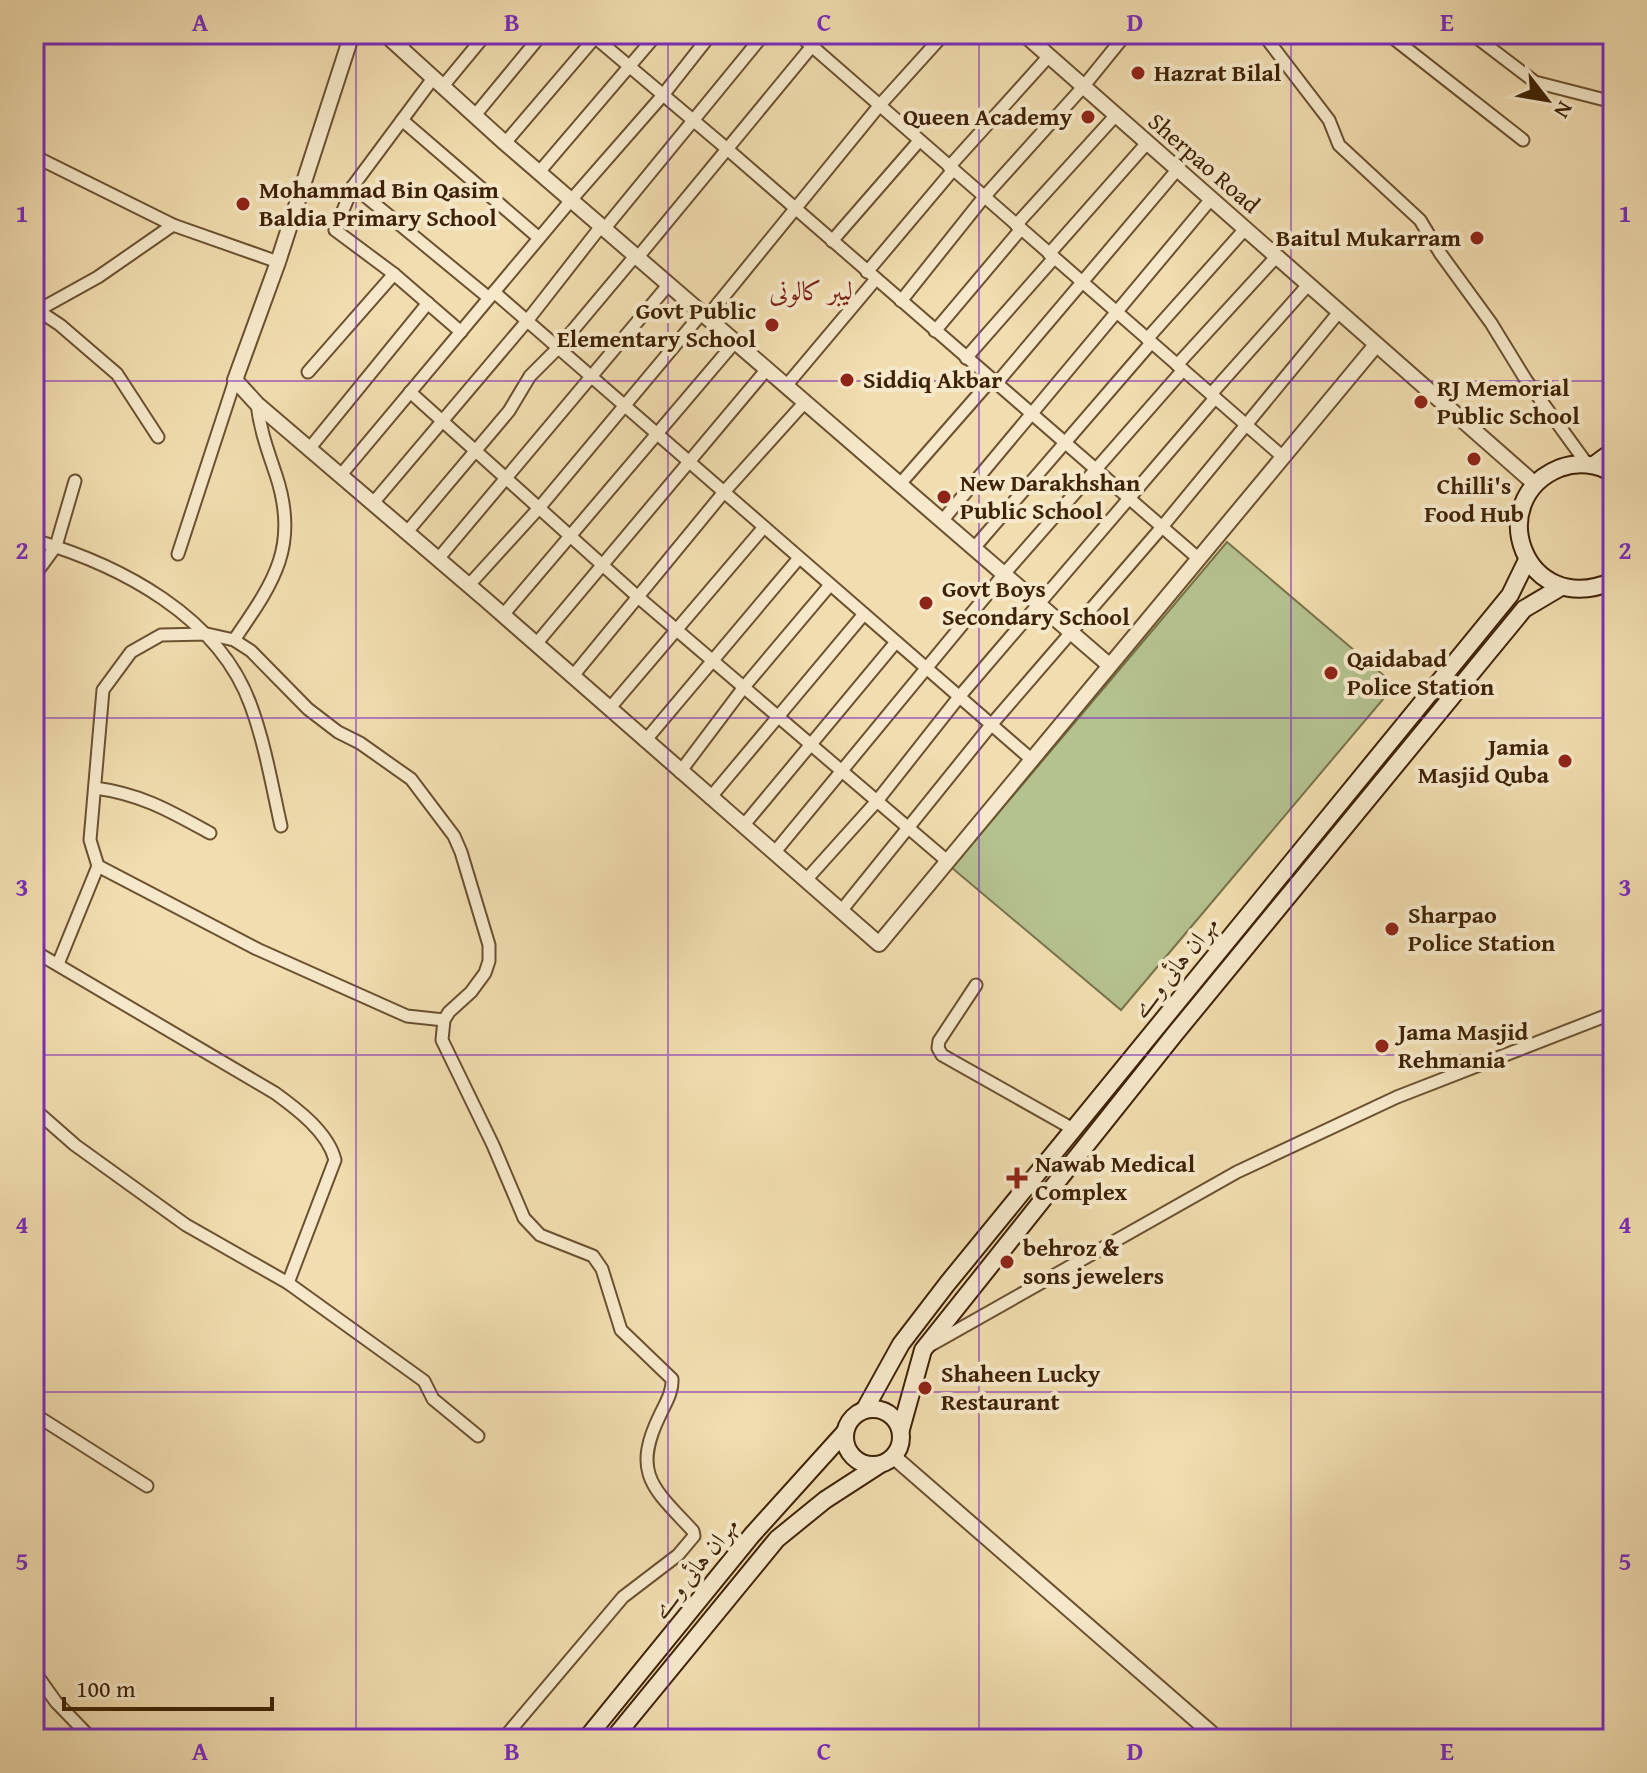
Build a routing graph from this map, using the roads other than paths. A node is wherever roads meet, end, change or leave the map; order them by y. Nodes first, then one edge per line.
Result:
1 (352, 34) edge
2 (385, 34) edge
3 (411, 34) edge
4 (486, 34) edge
5 (542, 34) edge
6 (657, 34) edge
7 (711, 34) edge
8 (764, 34) edge
9 (798, 34) edge
10 (822, 34) edge
11 (924, 34) edge
12 (1024, 34) edge
13 (1126, 34) edge
14 (1263, 34) edge
15 (1388, 34) edge
16 (1472, 34) edge
17 (1601, 34) edge
18 (595, 35) edge
19 (1613, 38) edge
20 (939, 39) edge
21 (811, 46) junction
22 (400, 48) junction
23 (1049, 56) junction
24 (630, 66) junction
25 (438, 82) junction
26 (1083, 87) junction
27 (663, 95) junction
28 (1613, 102) edge
29 (879, 106) junction
30 (476, 114) junction
31 (1116, 115) junction
32 (402, 120) junction
33 (692, 120) junction
34 (1523, 140) dead end
35 (919, 141) junction
36 (505, 143) junction
37 (1147, 143) junction
38 (726, 148) junction
39 (34, 156) edge
40 (951, 168) junction
41 (1177, 170) junction
42 (540, 171) junction
43 (353, 186) junction
44 (984, 197) junction
45 (572, 199) junction
46 (1211, 199) junction
47 (795, 209) junction
48 (173, 225) junction
49 (604, 227) junction
50 (1018, 227) junction
51 (1245, 229) junction
52 (539, 238) junction
53 (832, 241) junction
54 (637, 256) junction
55 (1052, 256) junction
56 (1276, 257) junction
57 (278, 262) junction
58 (394, 274) junction
59 (872, 276) junction
60 (669, 284) junction
61 (1083, 284) junction
62 (1308, 285) junction
63 (492, 295) junction
64 (901, 301) junction
65 (428, 303) junction
66 (1115, 311) junction
67 (36, 312) edge
68 (1339, 312) junction
69 (705, 315) junction
70 (527, 321) junction
71 (935, 331) junction
72 (461, 332) junction
73 (1149, 341) junction
74 (735, 342) junction
75 (1376, 345) junction
76 (558, 348) junction
77 (966, 358) junction
78 (1180, 367) junction
79 (767, 369) junction
80 (308, 372) dead end
81 (591, 376) junction
82 (235, 380) junction
83 (994, 382) junction
84 (786, 386) junction
85 (410, 392) junction
86 (1213, 396) junction
87 (805, 402) junction
88 (257, 404) junction
89 (624, 406) junction
90 (1032, 415) junction
91 (443, 422) junction
92 (1246, 424) junction
93 (657, 434) junction
94 (158, 437) dead end
95 (1065, 443) junction
96 (309, 449) junction
97 (474, 450) junction
98 (1613, 451) edge
99 (1283, 457) junction
100 (690, 463) junction
101 (1590, 465) junction
102 (1096, 470) junction
103 (1613, 474) edge
104 (340, 476) junction
105 (507, 479) junction
106 (75, 481) dead end
107 (900, 484) junction
108 (1535, 484) junction
109 (724, 492) junction
110 (1128, 497) junction
111 (373, 503) junction
112 (539, 508) junction
113 (942, 521) junction
114 (764, 527) junction
115 (1162, 527) junction
116 (407, 532) junction
117 (570, 536) junction
118 (34, 540) edge
119 (56, 546) junction
120 (974, 548) junction
121 (178, 554) dead end
122 (799, 558) junction
123 (438, 559) junction
124 (1199, 559) junction
125 (1527, 560) junction
126 (603, 565) junction
127 (1004, 574) junction
128 (34, 576) edge
129 (1613, 581) edge
130 (469, 585) junction
131 (830, 585) junction
132 (1561, 587) junction
133 (638, 597) junction
134 (1038, 604) junction
135 (864, 614) junction
136 (503, 615) junction
137 (677, 630) junction
138 (1072, 633) junction
139 (207, 634) junction
140 (234, 640) junction
141 (896, 642) junction
142 (536, 644) junction
143 (712, 659) junction
144 (1109, 665) junction
145 (927, 670) junction
146 (572, 677) junction
147 (744, 687) junction
148 (959, 697) junction
149 (609, 709) junction
150 (777, 715) junction
151 (991, 725) junction
152 (645, 741) junction
153 (811, 744) junction
154 (1031, 759) junction
155 (842, 771) junction
156 (680, 772) junction
157 (95, 788) junction
158 (710, 798) junction
159 (877, 801) junction
160 (281, 826) dead end
161 (743, 826) junction
162 (909, 827) junction
163 (210, 833) dead end
164 (774, 853) junction
165 (946, 860) junction
166 (98, 866) junction
167 (806, 880) junction
168 (841, 911) junction
169 (34, 951) edge
170 (58, 964) junction
171 (976, 985) dead end
172 (1613, 1013) edge
173 (444, 1020) junction
174 (34, 1109) edge
175 (1073, 1129) junction
176 (288, 1283) junction
177 (923, 1350) junction
178 (865, 1409) junction
179 (34, 1414) edge
180 (901, 1429) junction
181 (845, 1432) junction
182 (478, 1436) dead end
183 (894, 1457) junction
184 (879, 1465) junction
185 (147, 1486) dead end
186 (34, 1671) edge
187 (87, 1739) edge
188 (503, 1739) edge
189 (586, 1739) edge
190 (613, 1739) edge
191 (1218, 1739) edge

1 - 57 street
2 - 22 street
3 - 22 street
4 - 25 street
5 - 30 street
6 - 24 street
7 - 27 street
8 - 33 street
9 - 21 street
10 - 21 street
11 - 20 street
12 - 23 street, Sherpao Road
13 - 26 street
14 - 101 street
15 - 34 street
16 - 28 street
17 - 19 street
18 - 24 street
18 - 36 street
20 - 29 street
21 - 29 street
21 - 38 street
22 - 25 street
23 - 26 street, Sherpao Road
23 - 40 street
24 - 27 street
24 - 42 street
25 - 30 street
25 - 32 street
26 - 31 street, Sherpao Road
26 - 44 street
27 - 33 street
27 - 45 street
29 - 35 street
29 - 47 street
30 - 36 street
31 - 37 street, Sherpao Road
31 - 50 street
32 - 43 street
32 - 52 street
33 - 38 street
33 - 49 street
35 - 40 street
35 - 53 street
36 - 42 street
37 - 41 street, Sherpao Road
37 - 55 street
38 - 47 street
38 - 54 street
39 - 48 street
40 - 44 street
40 - 59 street
41 - 46 street, Sherpao Road
41 - 61 street
42 - 45 street
43 - 58 street
43 - 63 street
44 - 50 street
44 - 64 street
45 - 49 street
45 - 52 street
46 - 51 street, Sherpao Road
46 - 66 street
47 - 53 street
47 - 69 street
48 - 57 street
48 - 67 street
49 - 54 street
49 - 70 street
50 - 55 street
50 - 71 street
51 - 56 street, Sherpao Road
51 - 73 street
52 - 63 street
53 - 59 street
54 - 60 street
54 - 76 street
55 - 61 street
55 - 77 street
56 - 62 street, Sherpao Road
56 - 78 street
57 - 82 street
58 - 65 street
58 - 80 street
59 - 64 street
59 - 84 street
60 - 69 street
60 - 81 street
61 - 66 street
61 - 83 street
62 - 68 street, Sherpao Road
62 - 86 street
63 - 70 street
63 - 72 street
64 - 71 street
65 - 72 street
65 - 96 street
66 - 73 street
66 - 90 street
67 - 94 street
68 - 75 street, Sherpao Road
68 - 92 street
69 - 74 street
69 - 89 street
70 - 76 street
70 - 91 street
71 - 77 street
72 - 85 street
73 - 78 street
73 - 95 street
74 - 79 street
74 - 93 street
75 - 99 street
75 - 108 street, Sherpao Road
76 - 81 street
76 - 97 street
77 - 83 street
78 - 86 street
78 - 102 street
79 - 84 street
79 - 100 street
81 - 89 street
81 - 105 street
82 - 88 street
82 - 121 street
83 - 90 street
83 - 107 street
84 - 87 street
85 - 91 street
85 - 104 street
86 - 92 street
86 - 110 street
87 - 107 street
87 - 109 street
88 - 96 street
88 - 140 street
89 - 93 street
89 - 112 street
90 - 95 street
90 - 113 street
91 - 97 street
91 - 111 street
92 - 99 street
92 - 115 street
93 - 100 street
93 - 117 street
95 - 102 street
95 - 120 street
96 - 104 street
97 - 105 street
97 - 116 street
98 - 101 main road
99 - 124 street
100 - 109 street
100 - 126 street
101 - 103 main road
101 - 108 main road
102 - 110 street
102 - 127 street
104 - 111 street
105 - 112 street
105 - 123 street
106 - 119 street
107 - 113 street
108 - 125 main road
109 - 114 street
109 - 133 street
110 - 115 street
110 - 134 street
111 - 116 street
112 - 117 street
112 - 130 street
113 - 120 street
114 - 122 street
114 - 137 street
115 - 124 street
115 - 138 street
116 - 123 street
117 - 126 street
117 - 136 street
118 - 119 street
119 - 128 street
119 - 139 street
120 - 127 street
122 - 131 street
122 - 143 street
123 - 130 street
124 - 144 street
125 - 132 main road
125 - 175 main road, مہران ہائی وے
126 - 133 street
126 - 142 street
127 - 134 street
127 - 145 street
129 - 132 main road
130 - 136 street
131 - 135 street
131 - 147 street
132 - 177 main road
133 - 137 street
133 - 146 street
134 - 138 street
134 - 148 street
135 - 141 street
135 - 150 street
136 - 142 street
137 - 143 street
137 - 149 street
138 - 144 street
138 - 151 street
139 - 140 street
139 - 157 street
139 - 160 street
140 - 173 street
141 - 145 street
141 - 153 street
142 - 146 street
143 - 147 street
143 - 152 street
144 - 154 street
145 - 148 street
145 - 155 street
146 - 149 street
147 - 150 street
147 - 156 street
148 - 151 street
148 - 159 street
149 - 152 street
150 - 153 street
150 - 158 street
151 - 154 street
151 - 162 street
152 - 156 street
153 - 155 street
153 - 161 street
154 - 165 street
155 - 159 street
155 - 164 street
156 - 158 street
157 - 163 street
157 - 166 street
158 - 161 street
159 - 162 street
159 - 167 street
161 - 164 street
162 - 165 street
162 - 168 street
164 - 167 street
165 - 168 street
166 - 170 street
166 - 173 street
167 - 168 street
169 - 170 street
170 - 176 street
171 - 175 street
172 - 177 street
173 - 188 street
174 - 176 street
175 - 178 main road, مہران ہائی وے
176 - 182 street
177 - 180 main road
178 - 180 main road
178 - 181 main road
179 - 185 street
180 - 183 main road
181 - 184 main road
181 - 189 main road, مہران ہائی وے
183 - 184 main road
183 - 191 street
184 - 190 main road
186 - 187 street

